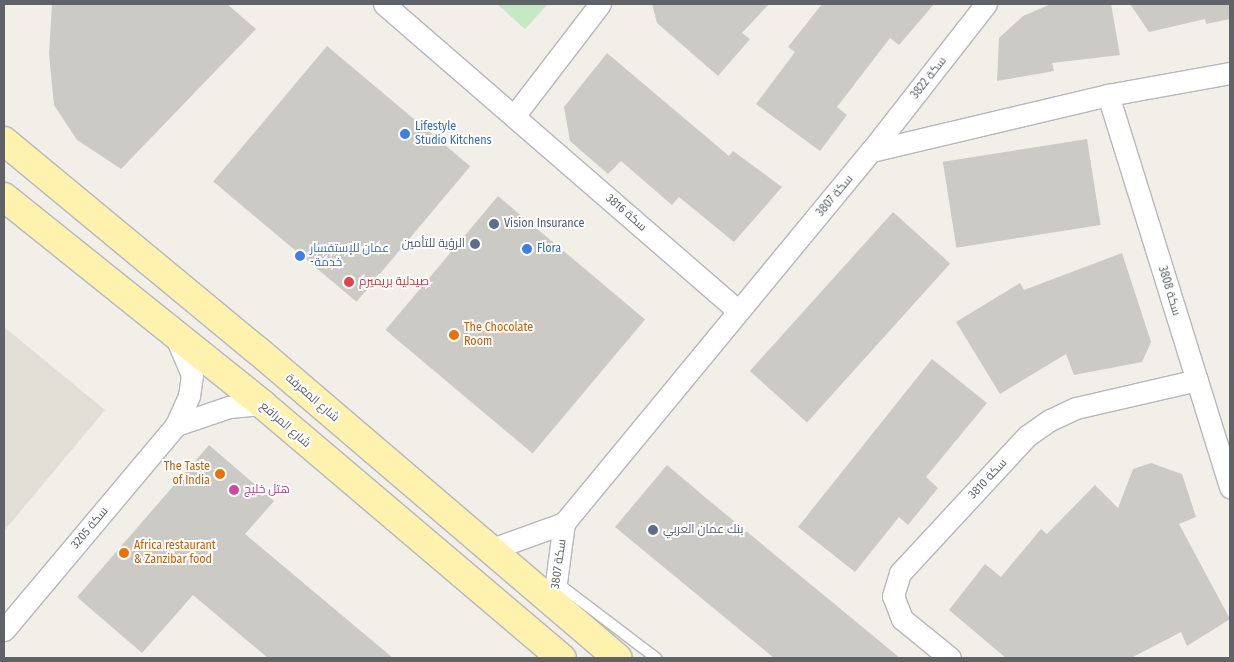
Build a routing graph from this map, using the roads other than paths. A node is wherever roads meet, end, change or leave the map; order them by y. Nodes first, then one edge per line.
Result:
1 (384, 4) edge
2 (600, 4) edge
3 (986, 4) edge
4 (1230, 73) edge
5 (1108, 95) junction
6 (514, 116) junction
7 (4, 141) edge
8 (871, 151) junction
9 (4, 197) edge
10 (739, 310) junction
11 (175, 333) junction
12 (1197, 380) junction
13 (262, 404) junction
14 (176, 425) junction
15 (1230, 487) edge
16 (564, 523) junction
17 (489, 550) junction
18 (555, 594) junction
19 (4, 630) edge
20 (562, 658) edge
21 (617, 658) edge
22 (656, 658) edge
23 (950, 658) edge

1 - 6 street, سكة 3816
2 - 6 street
3 - 8 street, سكة 3822
4 - 5 street
5 - 8 street
5 - 12 street, سكة 3808
6 - 10 street, سكة 3816
7 - 17 main road, شارع المعرفة
8 - 10 street, سكة 3807
9 - 11 main road, شارع المرافع
10 - 16 street, سكة 3807
11 - 13 main road, شارع المرافع
11 - 14 street, سكة 3205
12 - 15 street, سكة 3808
12 - 23 street, سكة 3810
13 - 14 street
13 - 20 main road, شارع المرافع
14 - 19 street, سكة 3205
16 - 17 street, سكة 3807
16 - 18 street, سكة 3807
17 - 18 main road, شارع المعرفة
18 - 21 main road, شارع المعرفة
18 - 22 lane

